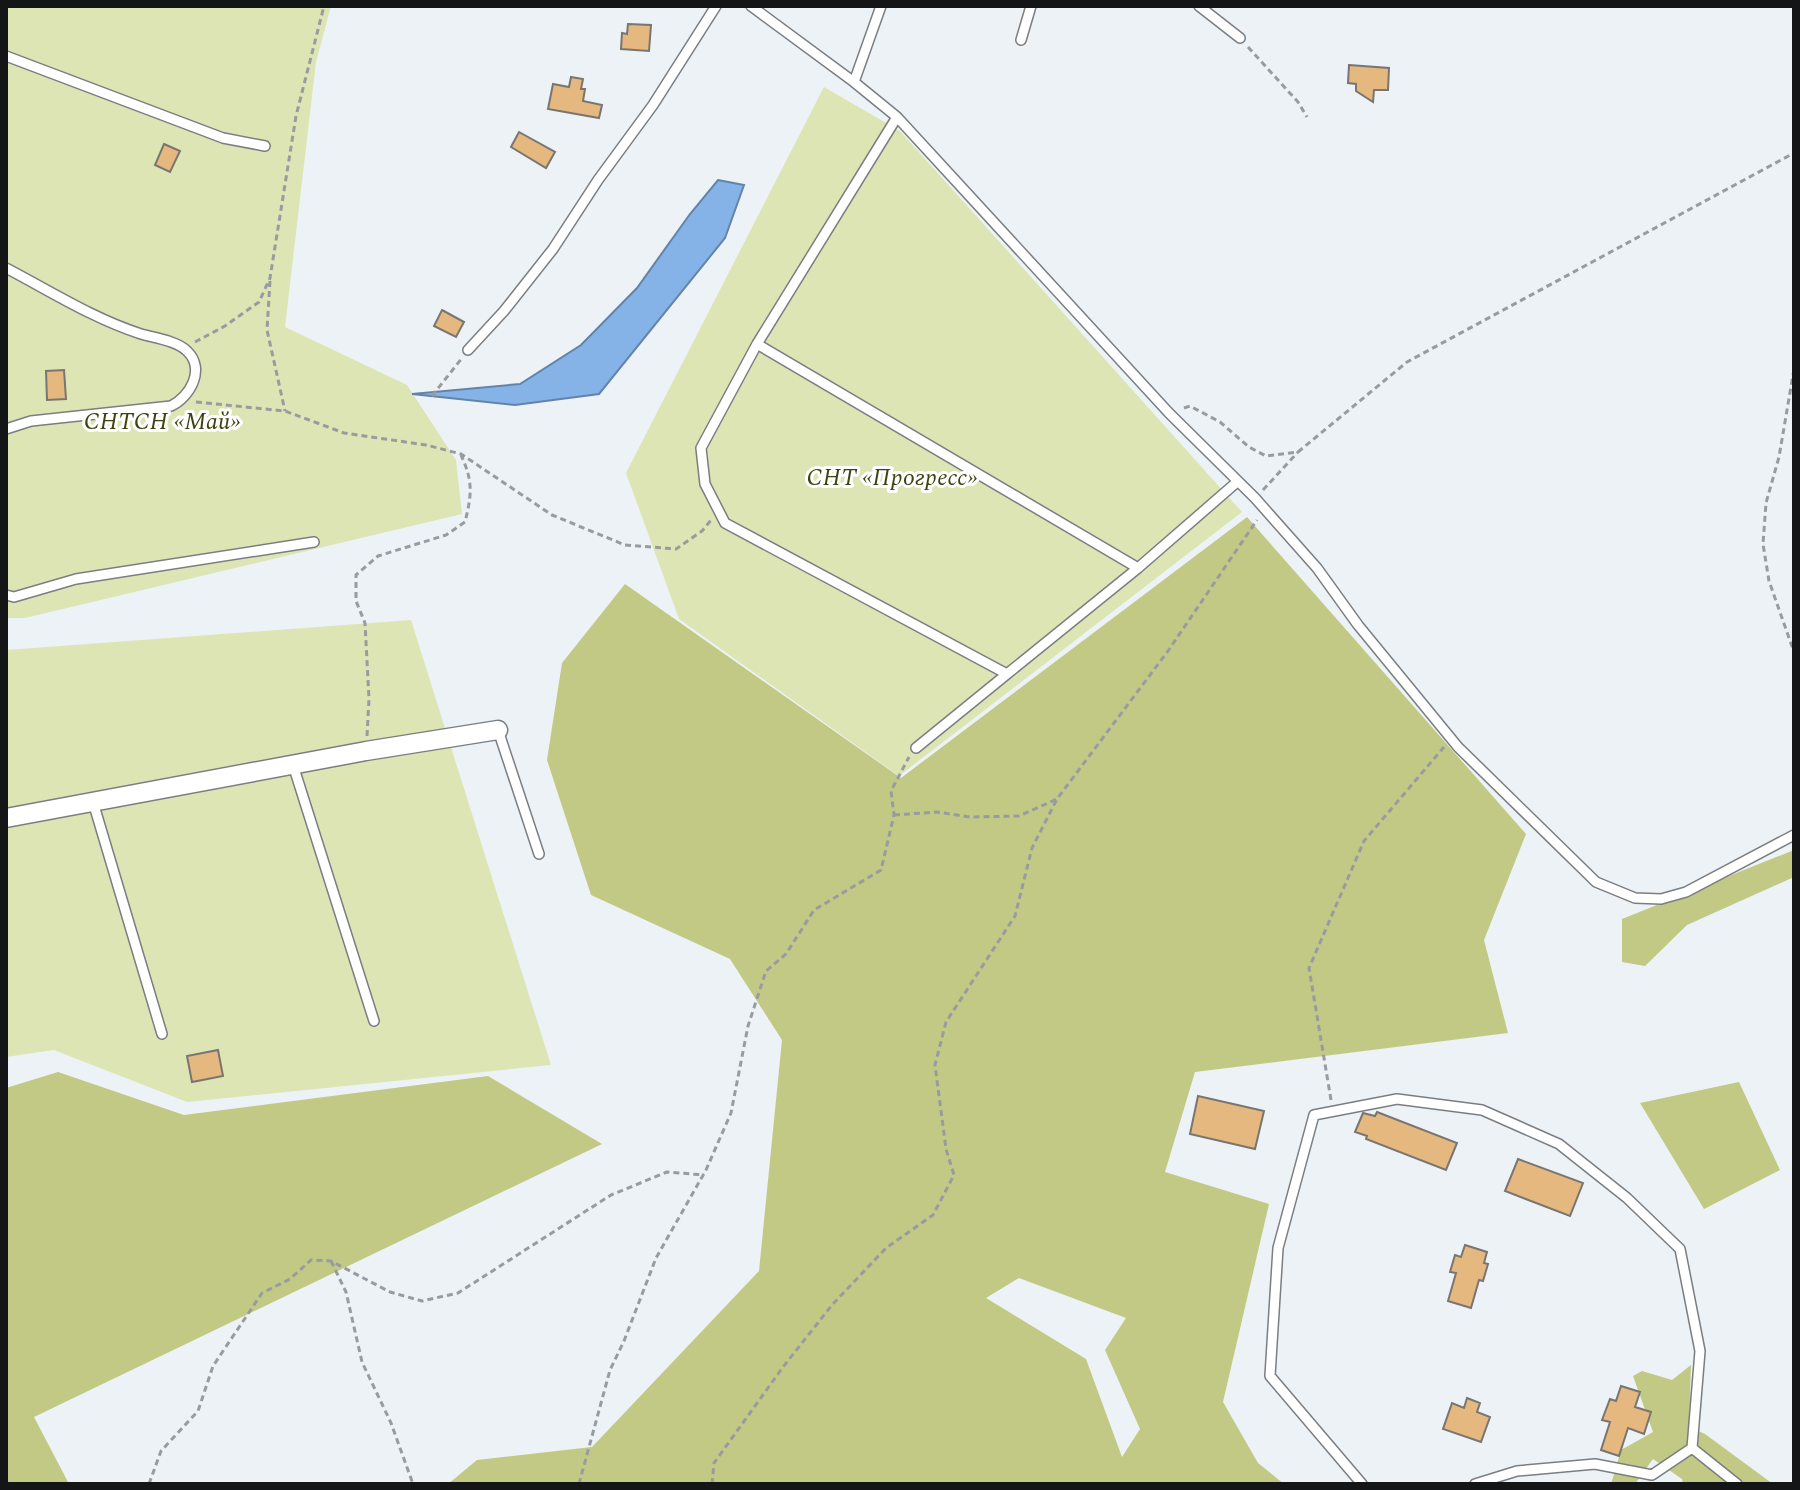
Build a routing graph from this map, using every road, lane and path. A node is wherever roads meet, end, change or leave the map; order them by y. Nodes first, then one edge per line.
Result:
1 (324, 6) edge
2 (716, 6) edge
3 (751, 6) edge
4 (881, 6) edge
5 (1031, 6) edge
6 (1199, 6) edge
7 (1240, 38) joint
8 (1021, 40) dead end
9 (6, 56) edge
10 (854, 82) junction
11 (897, 117) junction
12 (1307, 117) dead end
13 (265, 146) dead end
14 (1794, 153) edge
15 (6, 268) edge
16 (270, 278) junction
17 (757, 344) junction
18 (184, 347) junction
19 (468, 350) joint
20 (1794, 369) edge
21 (432, 396) dead end
22 (182, 401) junction
23 (285, 411) junction
24 (1169, 413) junction
25 (6, 429) edge
26 (1298, 452) junction
27 (461, 454) junction
28 (1237, 482) junction
29 (1255, 498) junction
30 (1264, 510) junction
31 (719, 512) junction
32 (314, 542) dead end
33 (1138, 568) junction
34 (6, 595) edge
35 (1794, 652) edge
36 (1007, 674) junction
37 (498, 730) joint
38 (1447, 744) dead end
39 (916, 748) joint
40 (366, 751) junction
41 (293, 765) junction
42 (1057, 799) junction
43 (93, 802) junction
44 (894, 815) junction
45 (6, 818) edge
46 (1794, 835) edge
47 (539, 854) dead end
48 (374, 1021) dead end
49 (162, 1034) dead end
50 (1332, 1111) junction
51 (704, 1175) junction
52 (331, 1261) junction
53 (1692, 1448) junction
54 (149, 1484) edge
55 (413, 1484) edge
56 (579, 1484) edge
57 (712, 1484) edge
58 (1362, 1484) edge
59 (1475, 1484) edge
60 (1737, 1484) edge

1 - 16 path
2 - 19 lane
3 - 10 lane
4 - 10 lane
5 - 8 lane
6 - 7 lane
7 - 12 path
9 - 13 lane
10 - 11 lane
11 - 17 lane
11 - 24 lane
14 - 26 path
15 - 18 lane
16 - 18 path
16 - 23 path
17 - 31 lane
17 - 33 lane
18 - 22 lane
19 - 21 path
20 - 35 path
22 - 23 path
22 - 25 lane
23 - 27 path
24 - 26 path
24 - 28 lane
26 - 29 path
27 - 31 path
27 - 40 path
28 - 29 lane
28 - 33 lane
29 - 30 lane
30 - 42 path
30 - 46 lane
31 - 36 lane
32 - 34 lane
33 - 36 lane
36 - 39 lane
37 - 40 street
37 - 47 lane
38 - 50 path
39 - 44 path
40 - 41 street
41 - 43 street
41 - 48 lane
42 - 44 path
42 - 57 path
43 - 45 street
43 - 49 lane
44 - 51 path
50 - 53 lane
50 - 58 lane
51 - 52 path
51 - 56 path
52 - 54 path
52 - 55 path
53 - 59 lane
53 - 60 lane

